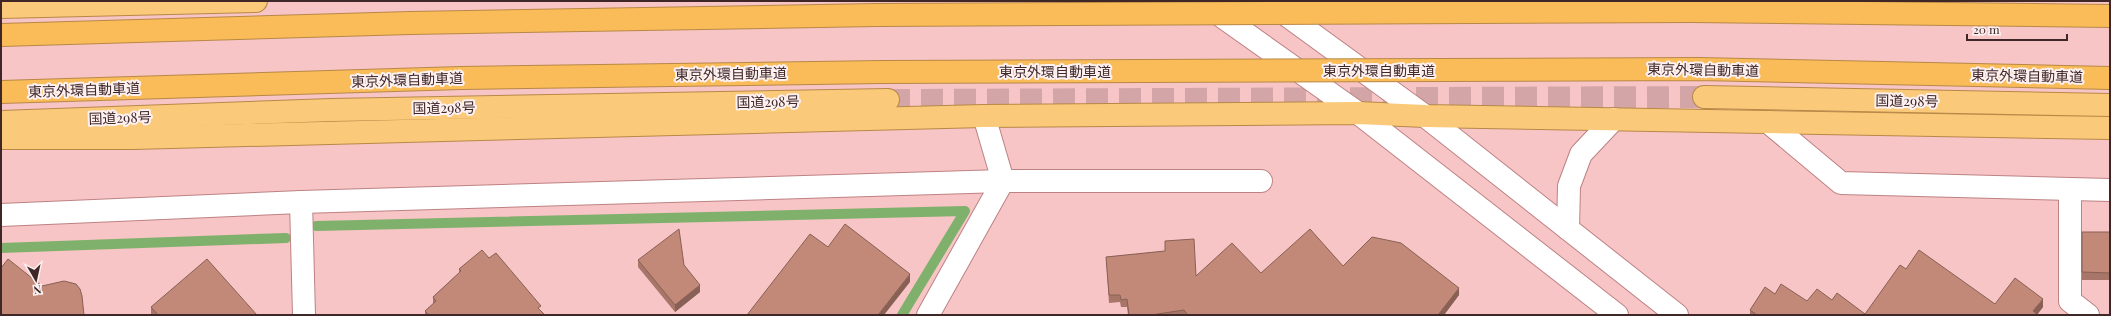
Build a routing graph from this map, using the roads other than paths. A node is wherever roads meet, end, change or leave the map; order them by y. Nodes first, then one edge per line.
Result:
1 (256, 1) edge
2 (1200, 1) edge
3 (1267, 1) edge
4 (1, 7) edge
5 (2110, 16) edge
6 (1, 35) edge
7 (2110, 78) edge
8 (1, 92) edge
9 (1704, 97) tunnel mouth
10 (888, 100) tunnel mouth
11 (2110, 105) edge
12 (1358, 113) junction
13 (984, 116) junction
14 (1425, 116) junction
15 (1614, 120) junction
16 (1, 122) edge
17 (1768, 122) junction
18 (2110, 128) edge
19 (1, 138) edge
20 (1003, 181) junction
21 (1261, 181) dead end
22 (2070, 190) junction
23 (2110, 190) edge
24 (301, 202) junction
25 (1, 215) edge
26 (1568, 229) junction
27 (304, 315) edge
28 (928, 315) edge
29 (1617, 315) edge
30 (1677, 315) edge
31 (2088, 315) edge

1 - 4 highway
2 - 12 street
3 - 14 street
5 - 6 highway, bridge
7 - 8 highway, 東京外環自動車道, bridge
9 - 11 highway, 国道298号
10 - 16 highway, 国道298号
12 - 13 highway
12 - 14 highway
12 - 29 street
13 - 19 highway
13 - 20 street
14 - 15 highway
14 - 26 street
15 - 17 highway
15 - 26 street
17 - 18 highway
17 - 22 street
20 - 21 street
20 - 24 street
20 - 28 street
22 - 23 street
22 - 31 street
24 - 25 street
24 - 27 street
26 - 30 street

